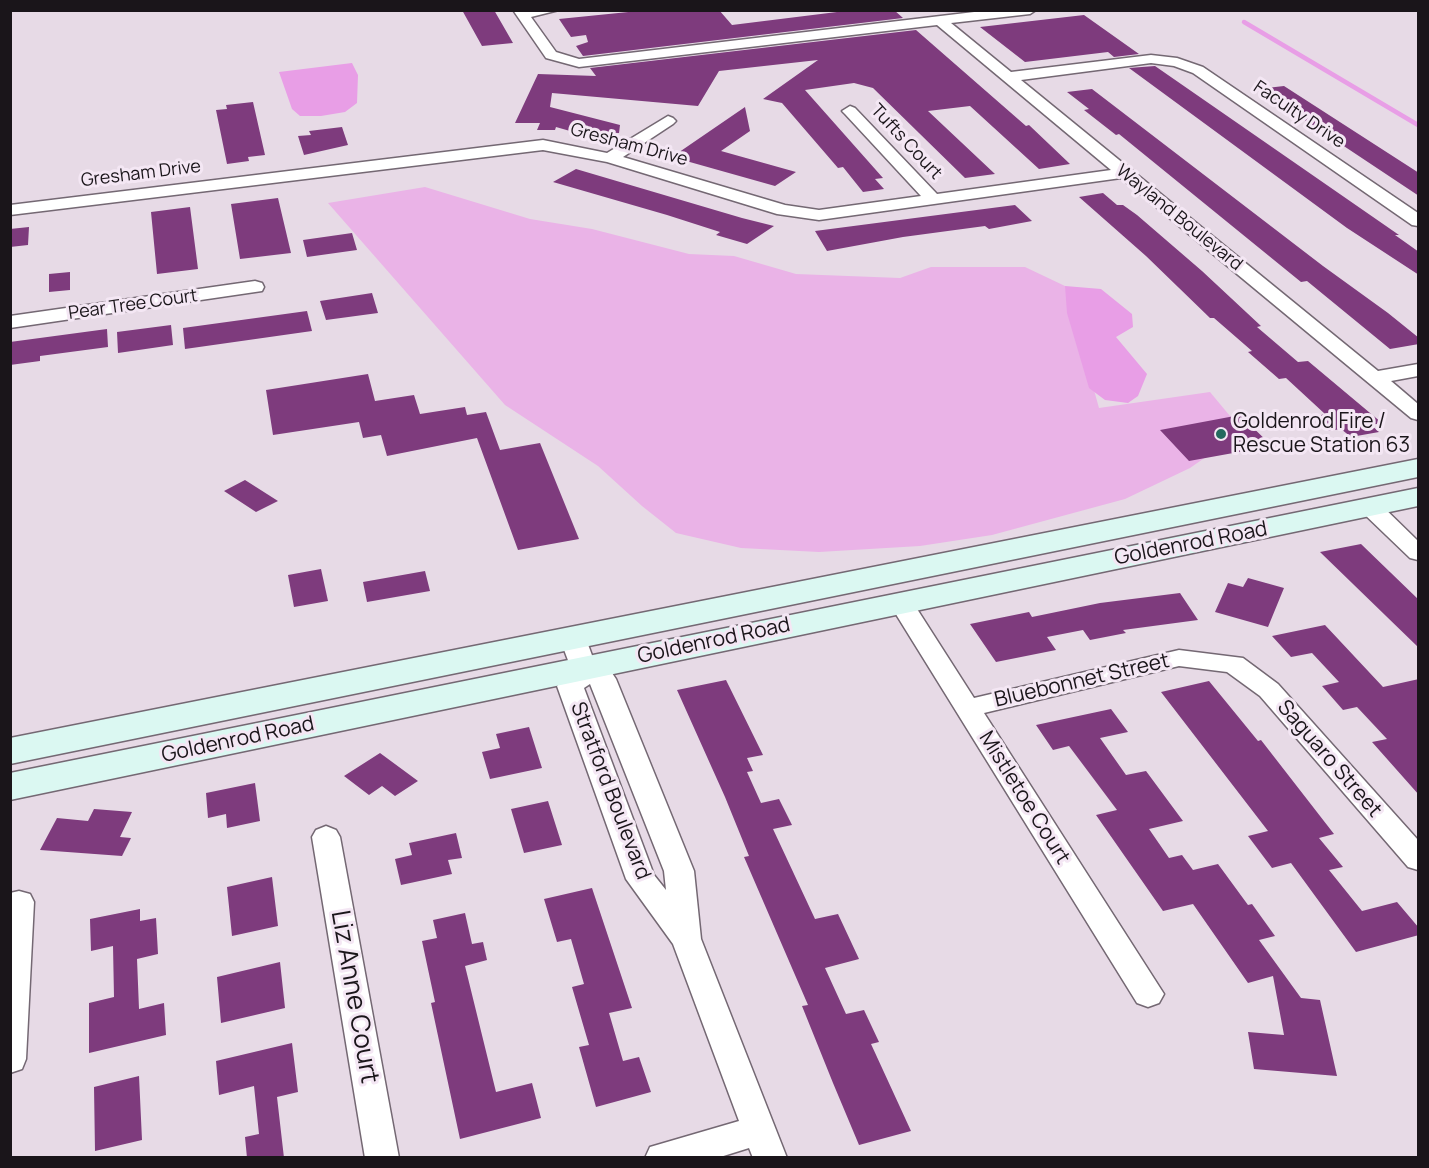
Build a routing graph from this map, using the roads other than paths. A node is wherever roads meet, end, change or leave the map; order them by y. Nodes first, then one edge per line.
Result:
1 (553, 10) edge
2 (1030, 10) edge
3 (520, 12) edge
4 (940, 21) junction
5 (1008, 77) junction
6 (850, 111) dead end
7 (668, 121) dead end
8 (610, 158) junction
9 (1125, 173) junction
10 (934, 201) junction
11 (10, 210) edge
12 (1419, 221) edge
13 (255, 287) dead end
14 (10, 322) edge
15 (1419, 370) edge
16 (1375, 378) junction
17 (1419, 414) edge
18 (1419, 468) edge
19 (1419, 482) edge
20 (1419, 497) edge
21 (1370, 507) junction
22 (1288, 524) junction
23 (1107, 531) junction
24 (1419, 553) edge
25 (901, 603) junction
26 (581, 660) junction
27 (1234, 664) joint
28 (967, 708) junction
29 (10, 751) edge
30 (10, 787) edge
31 (326, 837) dead end
32 (1419, 859) edge
33 (19, 902) dead end
34 (686, 939) junction
35 (1148, 993) dead end
36 (10, 1059) edge
37 (766, 1144) edge
38 (382, 1158) edge
39 (662, 1158) edge

1 - 3 street
2 - 4 street
3 - 4 street
4 - 5 street, Wayland Boulevard
5 - 9 street, Wayland Boulevard
5 - 12 street, Faculty Drive
6 - 10 street, Tufts Court
7 - 8 street
8 - 10 street, Gresham Drive
8 - 11 street, Gresham Drive
9 - 10 street, Gresham Drive
9 - 16 street, Wayland Boulevard
13 - 14 street, Pear Tree Court
15 - 16 street
16 - 17 street, Wayland Boulevard
18 - 23 main road, Goldenrod Road
19 - 22 main road
20 - 21 main road, Goldenrod Road
21 - 22 main road, Goldenrod Road
21 - 24 street
22 - 25 main road, Goldenrod Road
23 - 25 main road
23 - 26 main road, Goldenrod Road
25 - 26 main road, Goldenrod Road
25 - 28 street, Mistletoe Court
26 - 29 main road, Goldenrod Road
26 - 30 main road, Goldenrod Road
26 - 34 street, Stratford Boulevard
26 - 34 street, Stratford Boulevard
27 - 28 street, Bluebonnet Street
27 - 32 street, Saguaro Street
28 - 35 street, Mistletoe Court
31 - 38 street, Liz Anne Court
33 - 36 street
34 - 37 street, Stratford Boulevard
37 - 39 street

